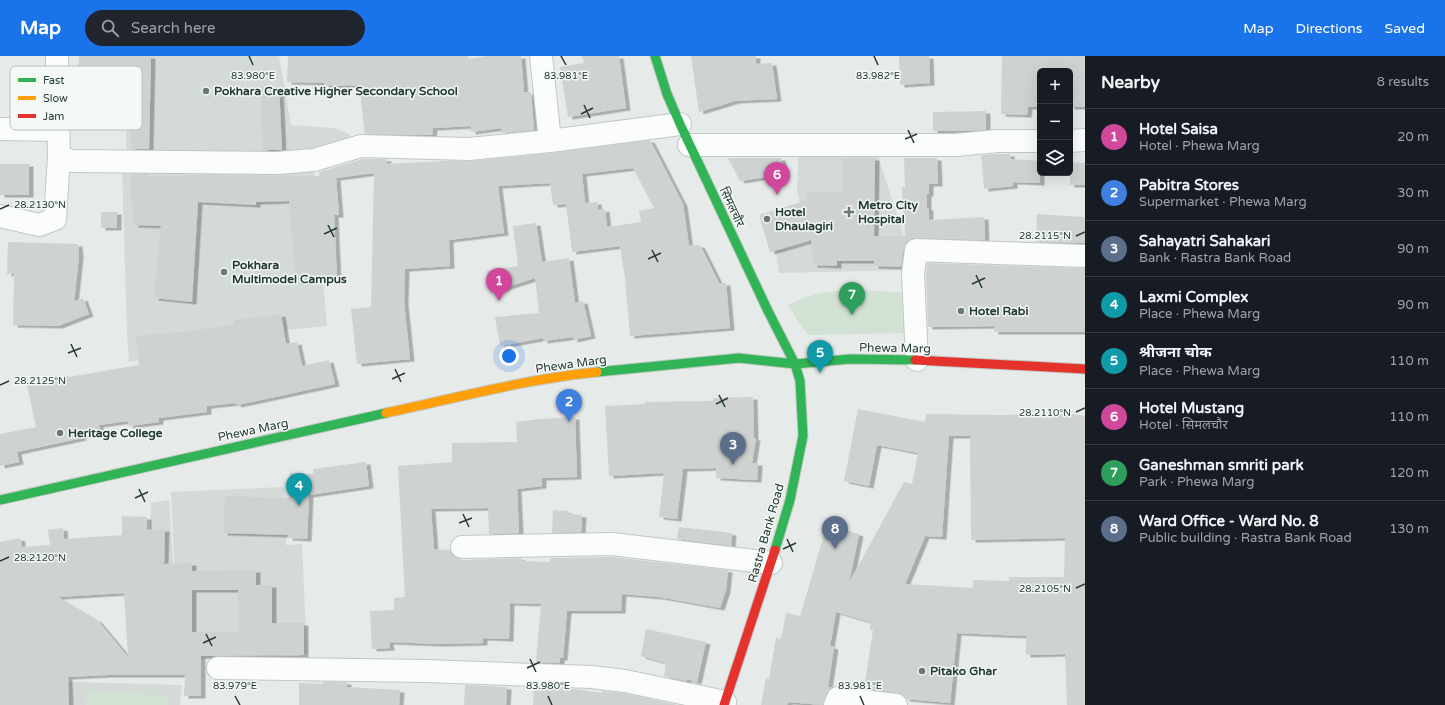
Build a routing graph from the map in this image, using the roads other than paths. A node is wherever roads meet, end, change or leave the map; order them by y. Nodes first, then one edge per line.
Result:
1 (57, 56) edge
2 (541, 56) edge
3 (655, 56) edge
4 (57, 66) edge
5 (680, 124) junction
6 (0, 129) edge
7 (10, 129) edge
8 (58, 130) edge
9 (1073, 140) edge
10 (1085, 140) edge
11 (550, 141) junction
12 (1037, 141) edge
13 (689, 145) junction
14 (59, 157) junction
15 (0, 216) edge
16 (1085, 256) edge
17 (917, 360) junction
18 (795, 364) junction
19 (1085, 369) edge
20 (0, 500) edge
21 (462, 547) dead end
22 (772, 563) junction
23 (218, 668) dead end
24 (724, 704) edge
25 (835, 705) edge
26 (896, 705) edge

1 - 4 street
2 - 11 street
3 - 5 main road, सिमलचौर
5 - 11 street
5 - 13 main road, सिमलचौर
6 - 7 street
8 - 14 street
9 - 10 street
11 - 14 street
12 - 13 street
13 - 18 main road, सिमलचौर
14 - 15 street
16 - 17 street
17 - 18 main road, Phewa Marg
17 - 19 main road, Phewa Marg
18 - 20 main road, Phewa Marg
18 - 22 main road, Rastra Bank Road
21 - 22 street
22 - 24 main road, Rastra Bank Road
23 - 24 street
25 - 26 street

